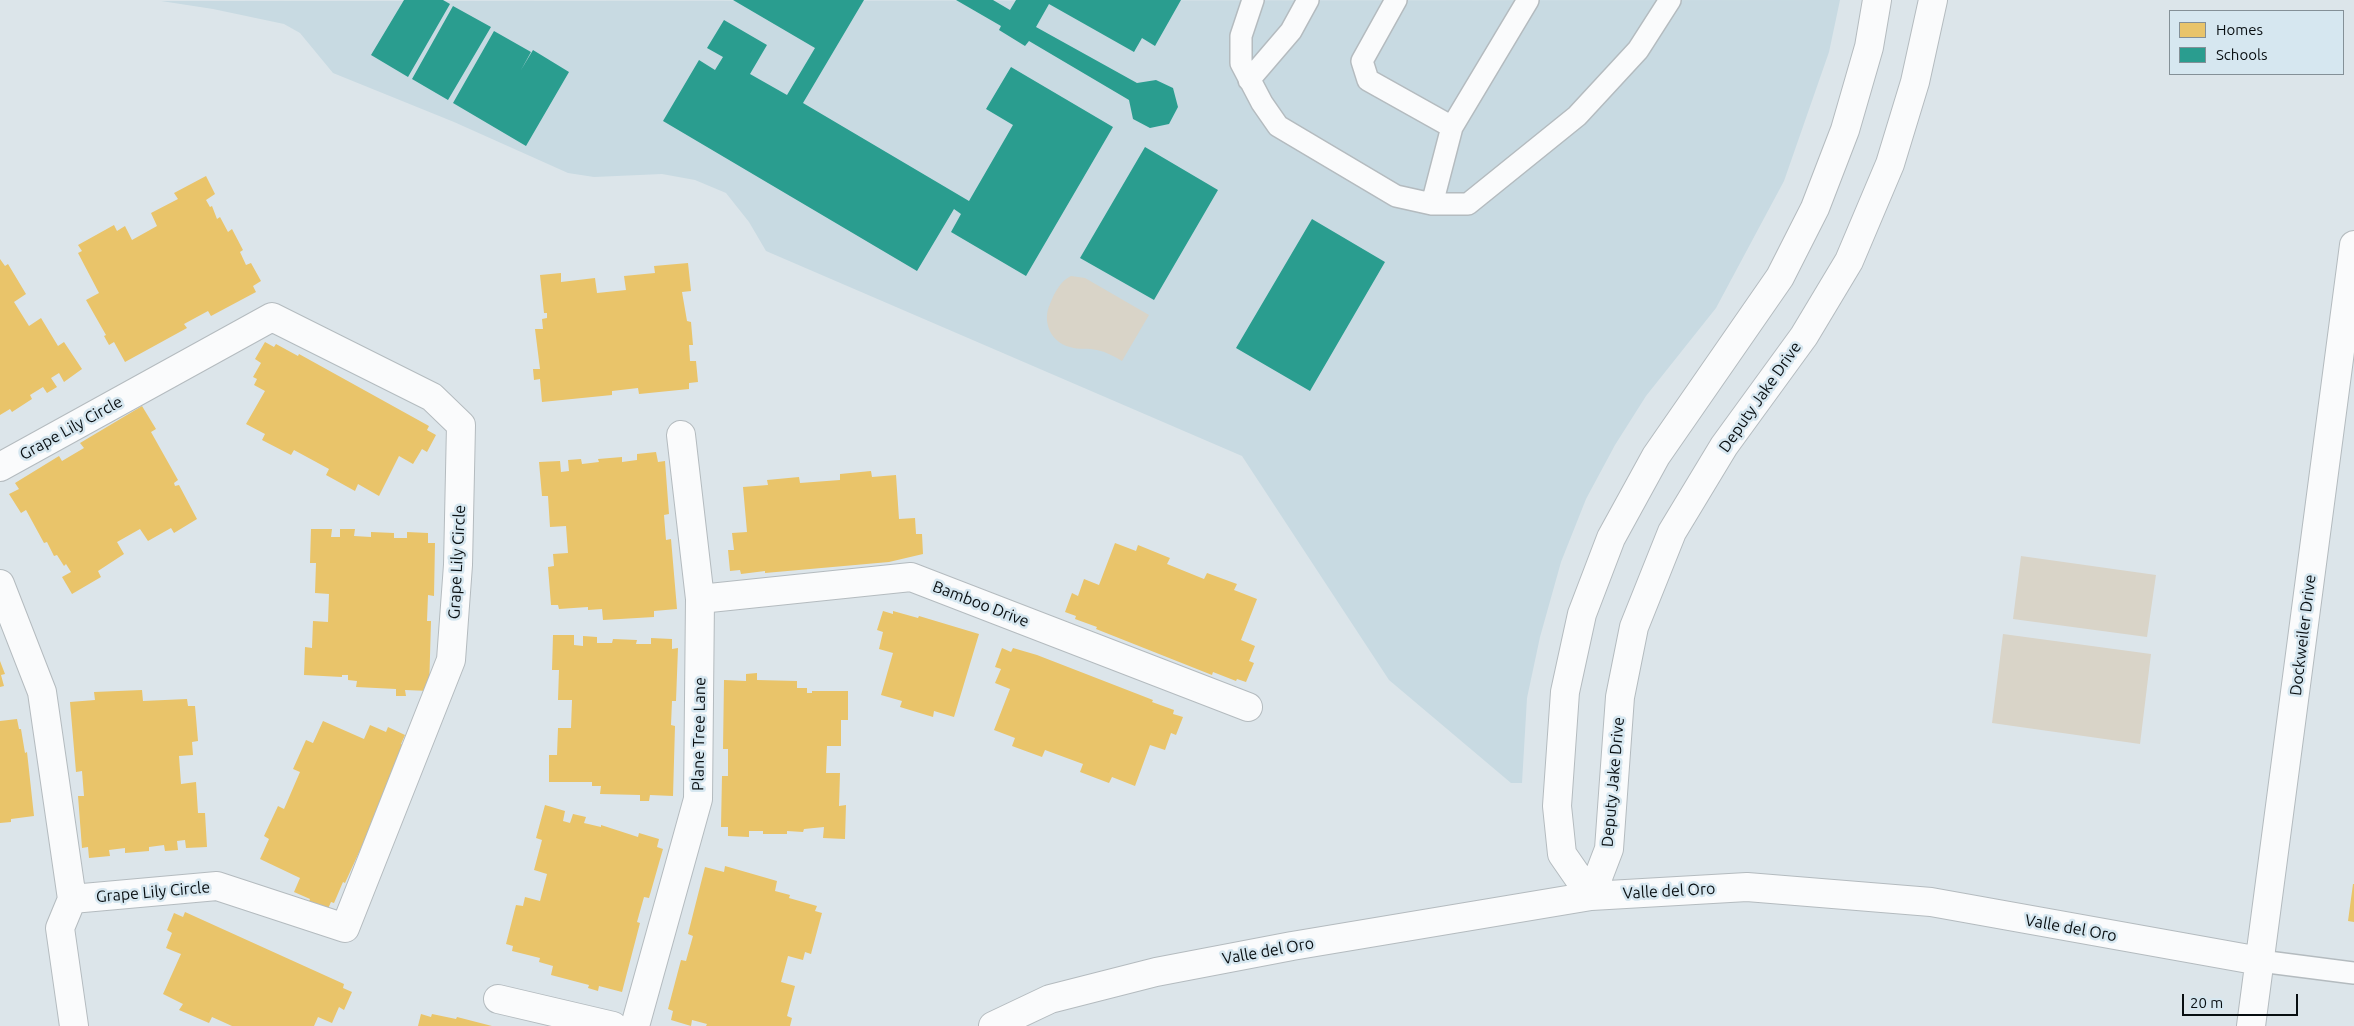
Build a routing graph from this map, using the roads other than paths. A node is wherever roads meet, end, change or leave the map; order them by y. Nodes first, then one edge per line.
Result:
1 (1253, 0) edge
2 (1308, 0) edge
3 (1396, 0) edge
4 (1528, 0) edge
5 (1670, 0) edge
6 (1877, 0) edge
7 (1933, 0) edge
8 (1249, 80) junction
9 (1452, 127) junction
10 (1432, 204) junction
11 (2354, 245) edge
12 (681, 435) dead end
13 (0, 467) edge
14 (0, 584) edge
15 (700, 599) junction
16 (1248, 707) dead end
17 (1591, 896) junction
18 (72, 899) junction
19 (2260, 961) junction
20 (2354, 973) edge
21 (498, 999) dead end
22 (74, 1026) edge
23 (613, 1026) edge
24 (635, 1026) edge
25 (993, 1026) edge
26 (2251, 1026) edge

1 - 8 lane
2 - 8 lane
3 - 9 lane
4 - 9 lane
5 - 10 lane
6 - 17 street
7 - 17 street, Deputy Jake Drive
8 - 10 lane
9 - 10 lane
11 - 19 street, Dockweiler Drive
12 - 15 street, Plane Tree Lane
13 - 18 street, Grape Lily Circle
14 - 18 street, Grape Lily Circle
15 - 16 street, Bamboo Drive
15 - 24 street, Plane Tree Lane
17 - 19 street, Valle del Oro
17 - 25 street, Valle del Oro
18 - 22 street, Grape Lily Circle
19 - 20 lane, Valle del Oro
19 - 26 street, Dockweiler Drive
21 - 23 street

